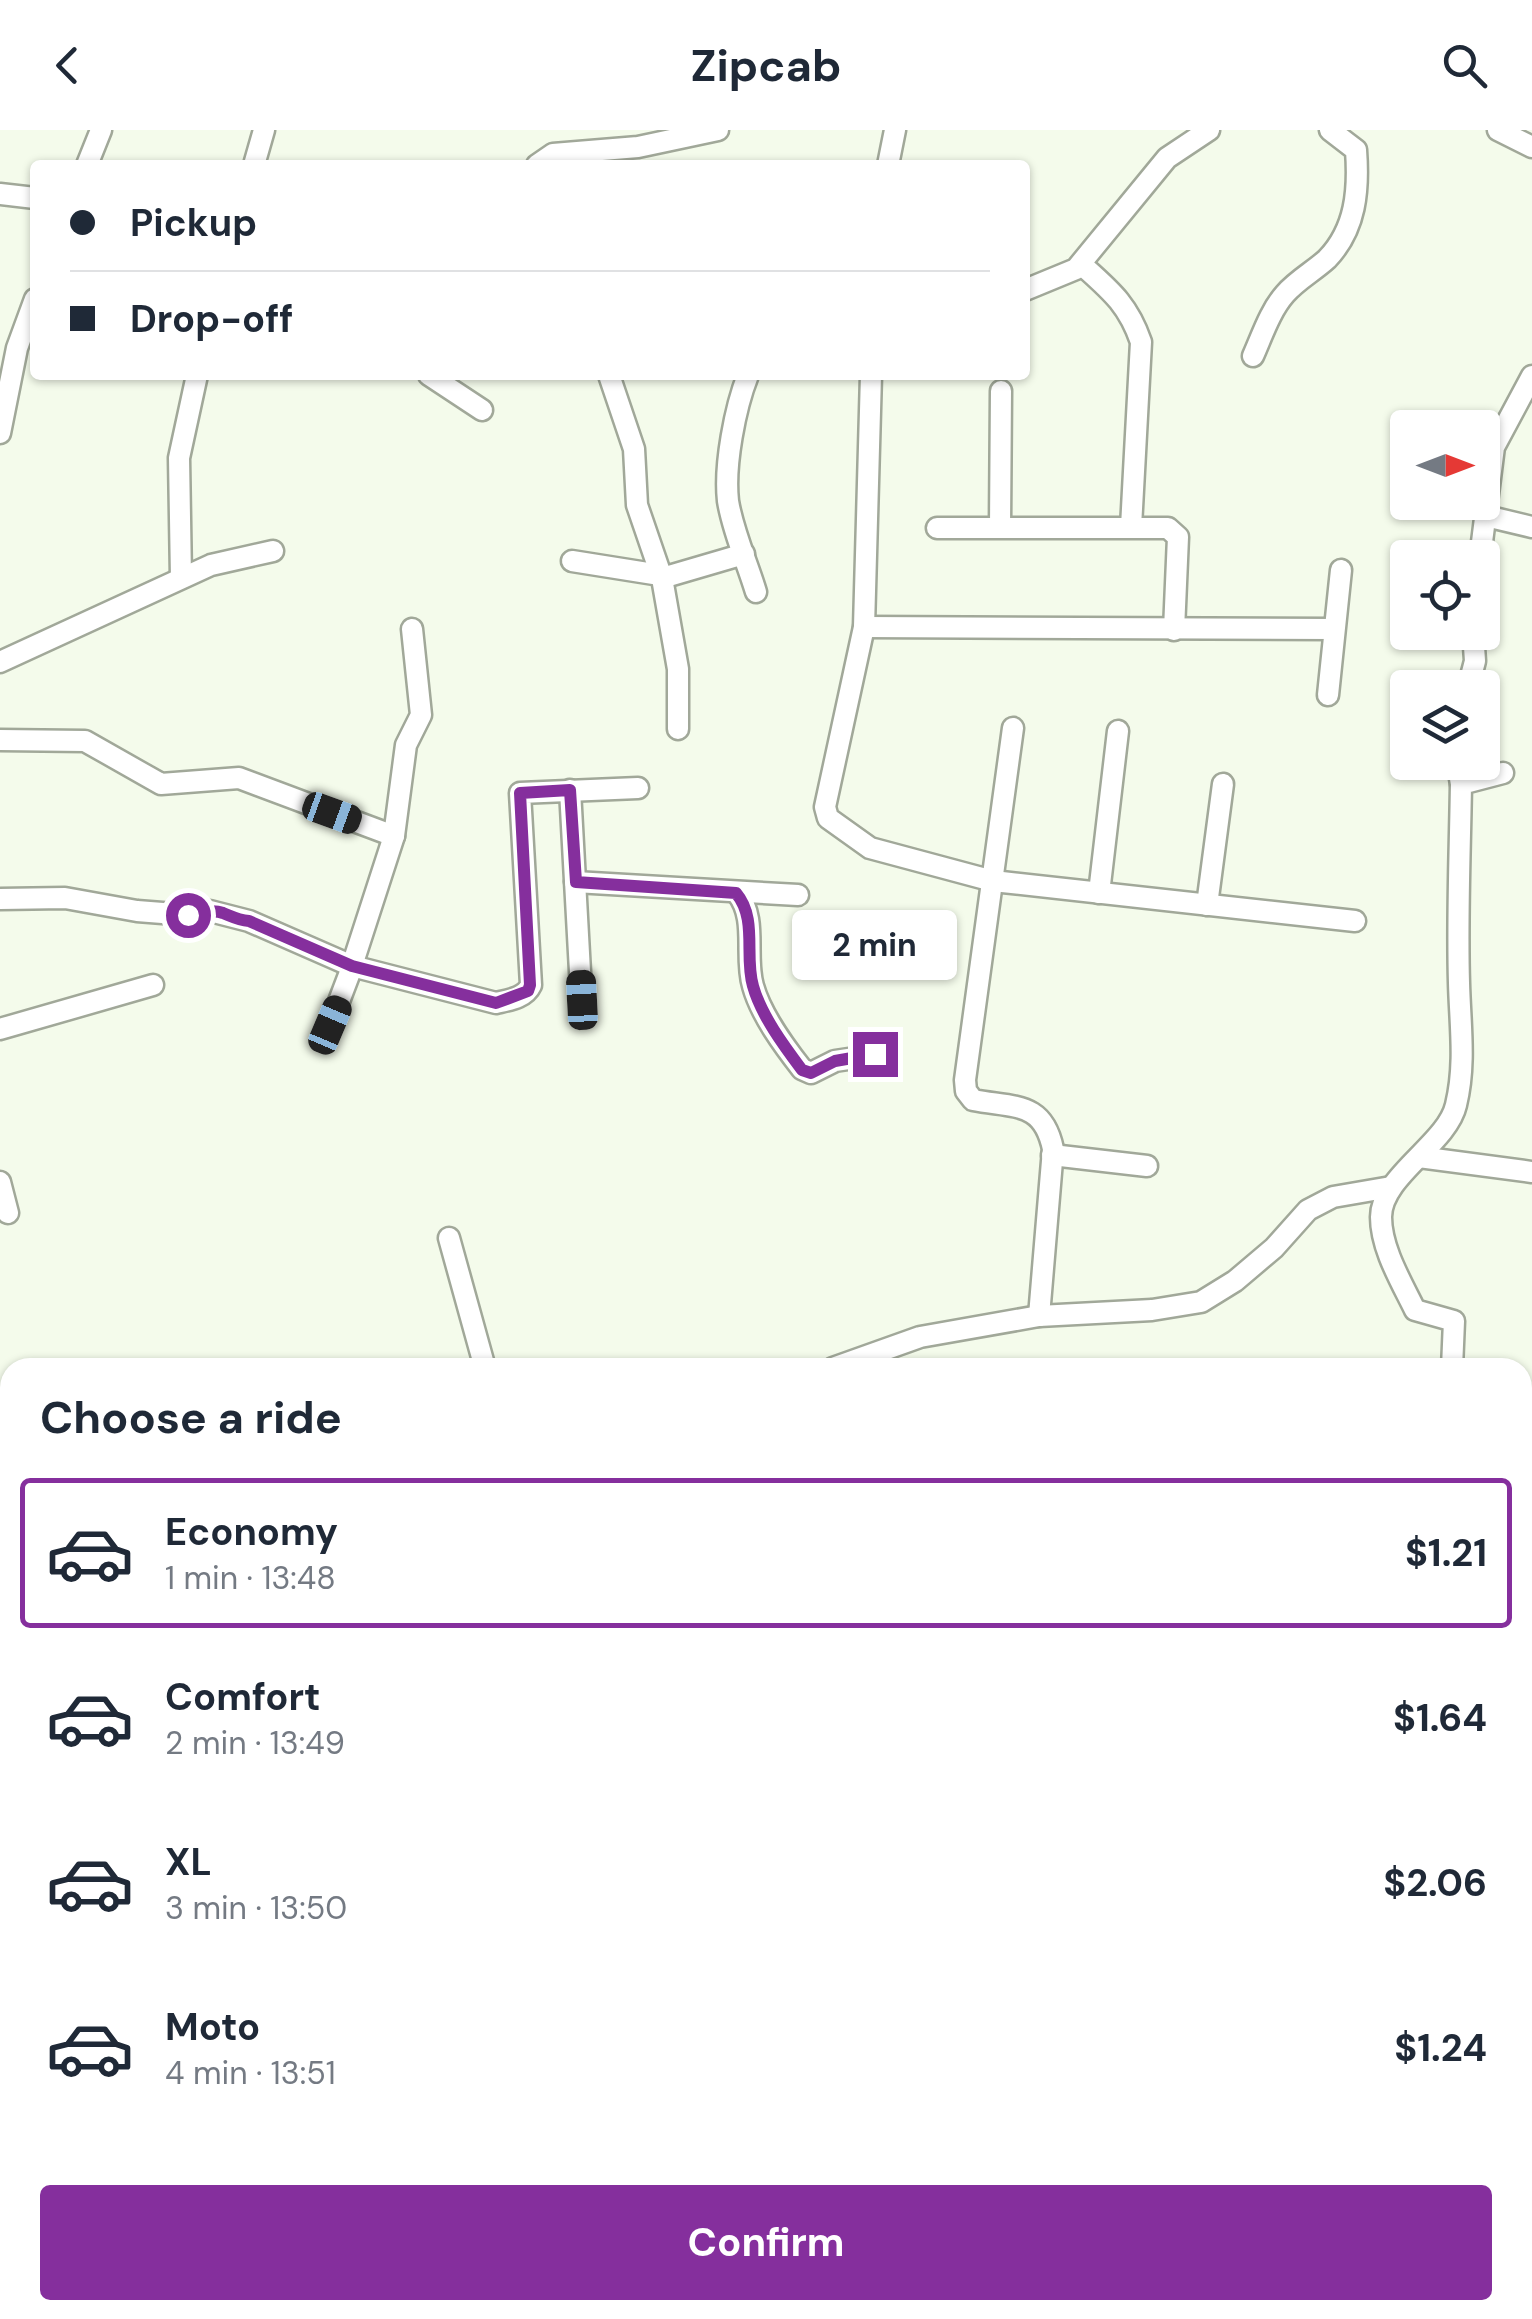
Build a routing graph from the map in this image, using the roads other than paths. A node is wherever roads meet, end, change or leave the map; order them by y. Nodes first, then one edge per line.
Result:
1 (101, 130) edge
2 (264, 130) edge
3 (718, 130) edge
4 (894, 130) edge
5 (1208, 130) edge
6 (1330, 130) edge
7 (1498, 130) edge
8 (1524, 140) edge
9 (90, 160) edge
10 (255, 160) edge
11 (545, 160) edge
12 (889, 160) edge
13 (0, 194) edge
14 (30, 197) edge
15 (1081, 264) junction
16 (1030, 288) edge
17 (30, 313) edge
18 (1252, 356) dead end
19 (1532, 376) edge
20 (196, 380) edge
21 (437, 380) edge
22 (611, 380) edge
23 (746, 380) edge
24 (871, 380) edge
25 (1002, 391) dead end
26 (482, 410) dead end
27 (0, 433) edge
28 (1500, 435) edge
29 (1500, 520) edge
30 (1131, 527) junction
31 (937, 528) dead end
32 (1000, 528) junction
33 (1532, 528) edge
34 (273, 551) dead end
35 (744, 554) junction
36 (572, 560) dead end
37 (1341, 570) dead end
38 (661, 576) junction
39 (181, 578) junction
40 (756, 592) dead end
41 (864, 627) junction
42 (412, 629) dead end
43 (1333, 629) junction
44 (1174, 630) junction
45 (0, 662) edge
46 (1328, 695) dead end
47 (1013, 728) dead end
48 (678, 729) dead end
49 (1118, 731) dead end
50 (0, 740) edge
51 (1503, 774) dead end
52 (1460, 780) edge
53 (1223, 784) dead end
54 (1461, 784) junction
55 (638, 788) dead end
56 (570, 790) junction
57 (394, 836) junction
58 (993, 881) junction
59 (576, 882) junction
60 (736, 893) junction
61 (1100, 893) junction
62 (798, 894) dead end
63 (0, 899) edge
64 (1207, 905) junction
65 (1355, 921) dead end
66 (352, 966) junction
67 (152, 985) dead end
68 (582, 1008) dead end
69 (330, 1025) dead end
70 (0, 1029) edge
71 (875, 1054) dead end
72 (1052, 1155) junction
73 (1419, 1157) junction
74 (1147, 1166) dead end
75 (1532, 1172) edge
76 (0, 1182) edge
77 (1391, 1187) junction
78 (8, 1213) dead end
79 (449, 1238) dead end
80 (1039, 1316) junction
81 (481, 1358) edge
82 (861, 1358) edge
83 (1452, 1358) edge

1 - 9 street
2 - 10 street
3 - 11 street
4 - 12 street
5 - 15 street
6 - 18 street
7 - 8 street
13 - 14 street
15 - 16 street
15 - 30 street
17 - 27 street
19 - 28 street
20 - 39 street
21 - 26 street
22 - 38 street
23 - 35 street
24 - 41 street
25 - 32 street
29 - 33 street
30 - 32 street
30 - 44 street
31 - 32 street
34 - 39 street
35 - 38 street
35 - 40 street
36 - 38 street
37 - 43 street
38 - 48 street
39 - 45 street
41 - 44 street
41 - 58 street
42 - 57 street
43 - 44 street
43 - 46 street
47 - 58 street
49 - 61 street
50 - 57 street
51 - 54 street
52 - 54 street
53 - 64 street
54 - 73 street
55 - 56 street
56 - 59 street
56 - 66 street
57 - 66 street
58 - 61 street
58 - 72 street
59 - 60 street
59 - 68 street
60 - 62 street
60 - 71 street
61 - 64 street
63 - 66 street
64 - 65 street
66 - 69 street
67 - 70 street
72 - 74 street
72 - 80 street
73 - 75 street
73 - 77 street
76 - 78 street
77 - 80 street
77 - 83 street
79 - 81 street
80 - 82 street

